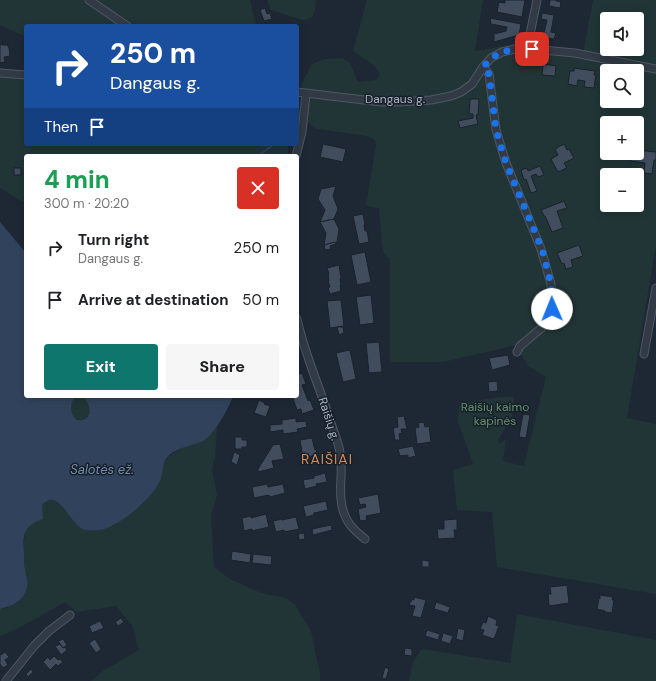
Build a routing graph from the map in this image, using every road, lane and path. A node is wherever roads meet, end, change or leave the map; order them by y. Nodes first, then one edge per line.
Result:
1 (89, 0) edge
2 (537, 0) edge
3 (124, 24) edge
4 (528, 49) junction
5 (483, 67) junction
6 (656, 69) edge
7 (0, 73) edge
8 (24, 75) edge
9 (299, 92) edge
10 (306, 94) junction
11 (299, 144) edge
12 (656, 288) edge
13 (299, 329) edge
14 (517, 352) dead end
15 (644, 354) dead end
16 (365, 539) dead end
17 (70, 615) dead end
18 (6, 681) edge

1 - 3 street
2 - 4 street
4 - 5 street, Dangaus g.
4 - 6 street, Dangaus g.
5 - 10 street, Dangaus g.
5 - 14 street
7 - 8 street
9 - 10 street, Dangaus g.
10 - 11 street
12 - 15 street
13 - 16 street, Raišių g.
17 - 18 street

